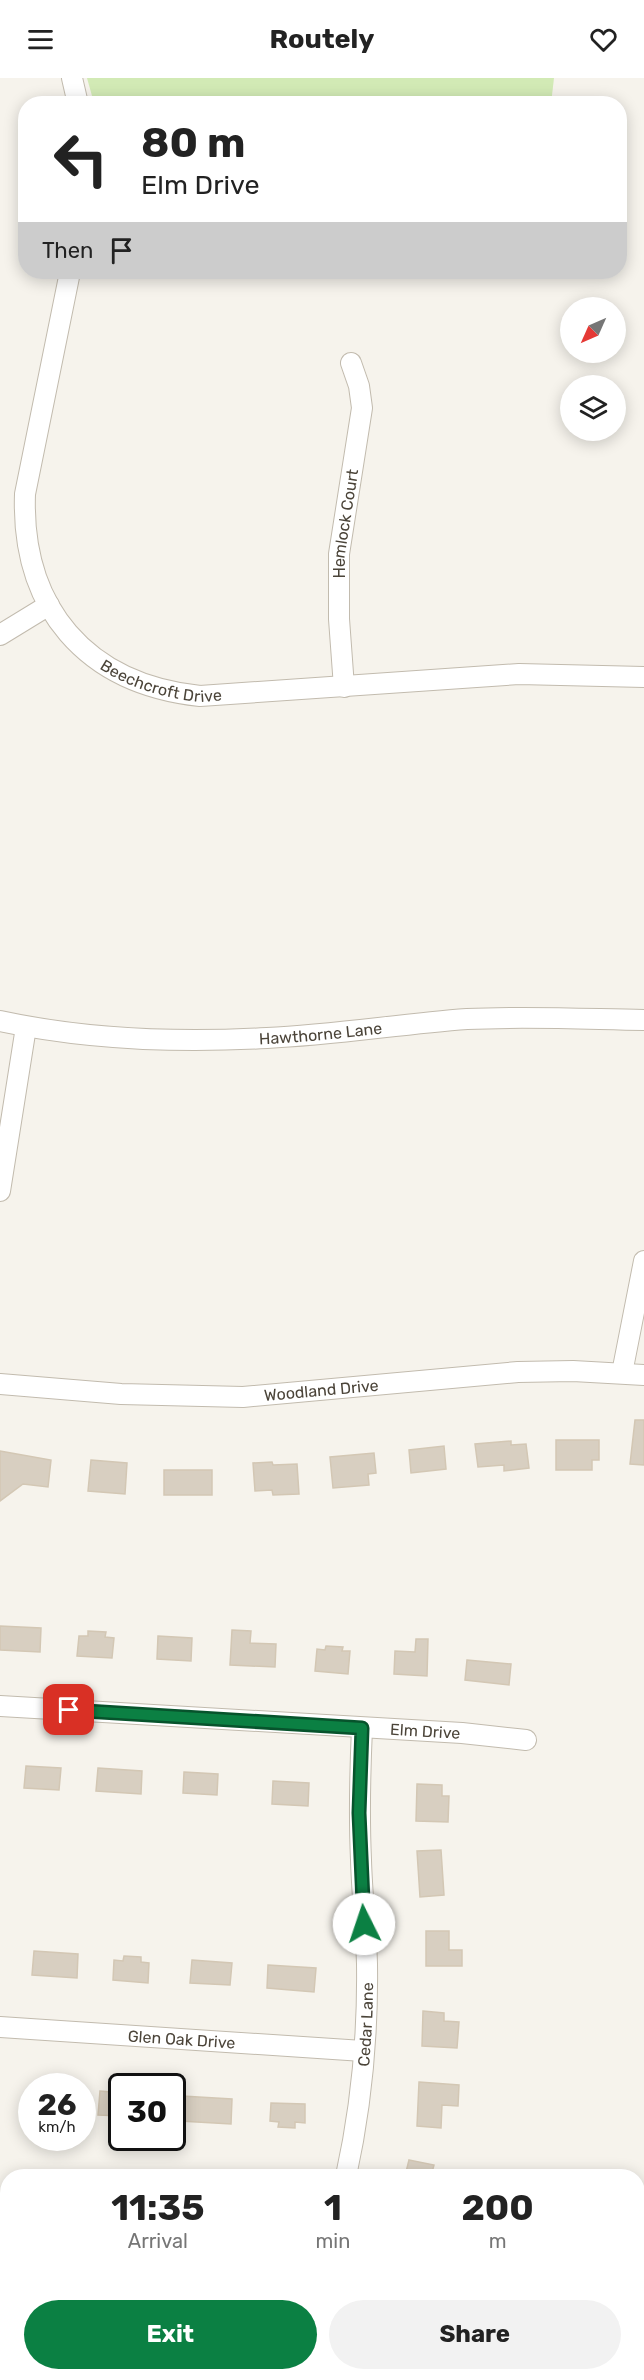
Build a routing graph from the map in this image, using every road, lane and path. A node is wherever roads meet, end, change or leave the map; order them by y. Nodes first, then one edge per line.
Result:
1 (72, 78) edge
2 (76, 96) edge
3 (69, 279) edge
4 (351, 363) dead end
5 (49, 605) junction
6 (0, 635) edge
7 (644, 677) edge
8 (344, 687) junction
9 (644, 1020) edge
10 (0, 1021) edge
11 (27, 1027) junction
12 (0, 1191) edge
13 (644, 1261) edge
14 (622, 1372) junction
15 (644, 1375) edge
16 (0, 1384) edge
17 (0, 1706) edge
18 (362, 1728) junction
19 (526, 1740) dead end
20 (0, 2027) edge
21 (363, 2051) junction
22 (347, 2169) edge

1 - 2 street
3 - 5 street, Beechcroft Drive
4 - 8 street, Hemlock Court
5 - 6 street
5 - 8 street, Beechcroft Drive
7 - 8 street, Beechcroft Drive
9 - 11 street, Hawthorne Lane
10 - 11 street, Hawthorne Lane
11 - 12 street
13 - 14 street
14 - 15 street, Woodland Drive
14 - 16 street, Woodland Drive
17 - 18 street, Elm Drive
18 - 19 street, Elm Drive
18 - 21 street, Cedar Lane
20 - 21 street, Glen Oak Drive
21 - 22 street, Cedar Lane

